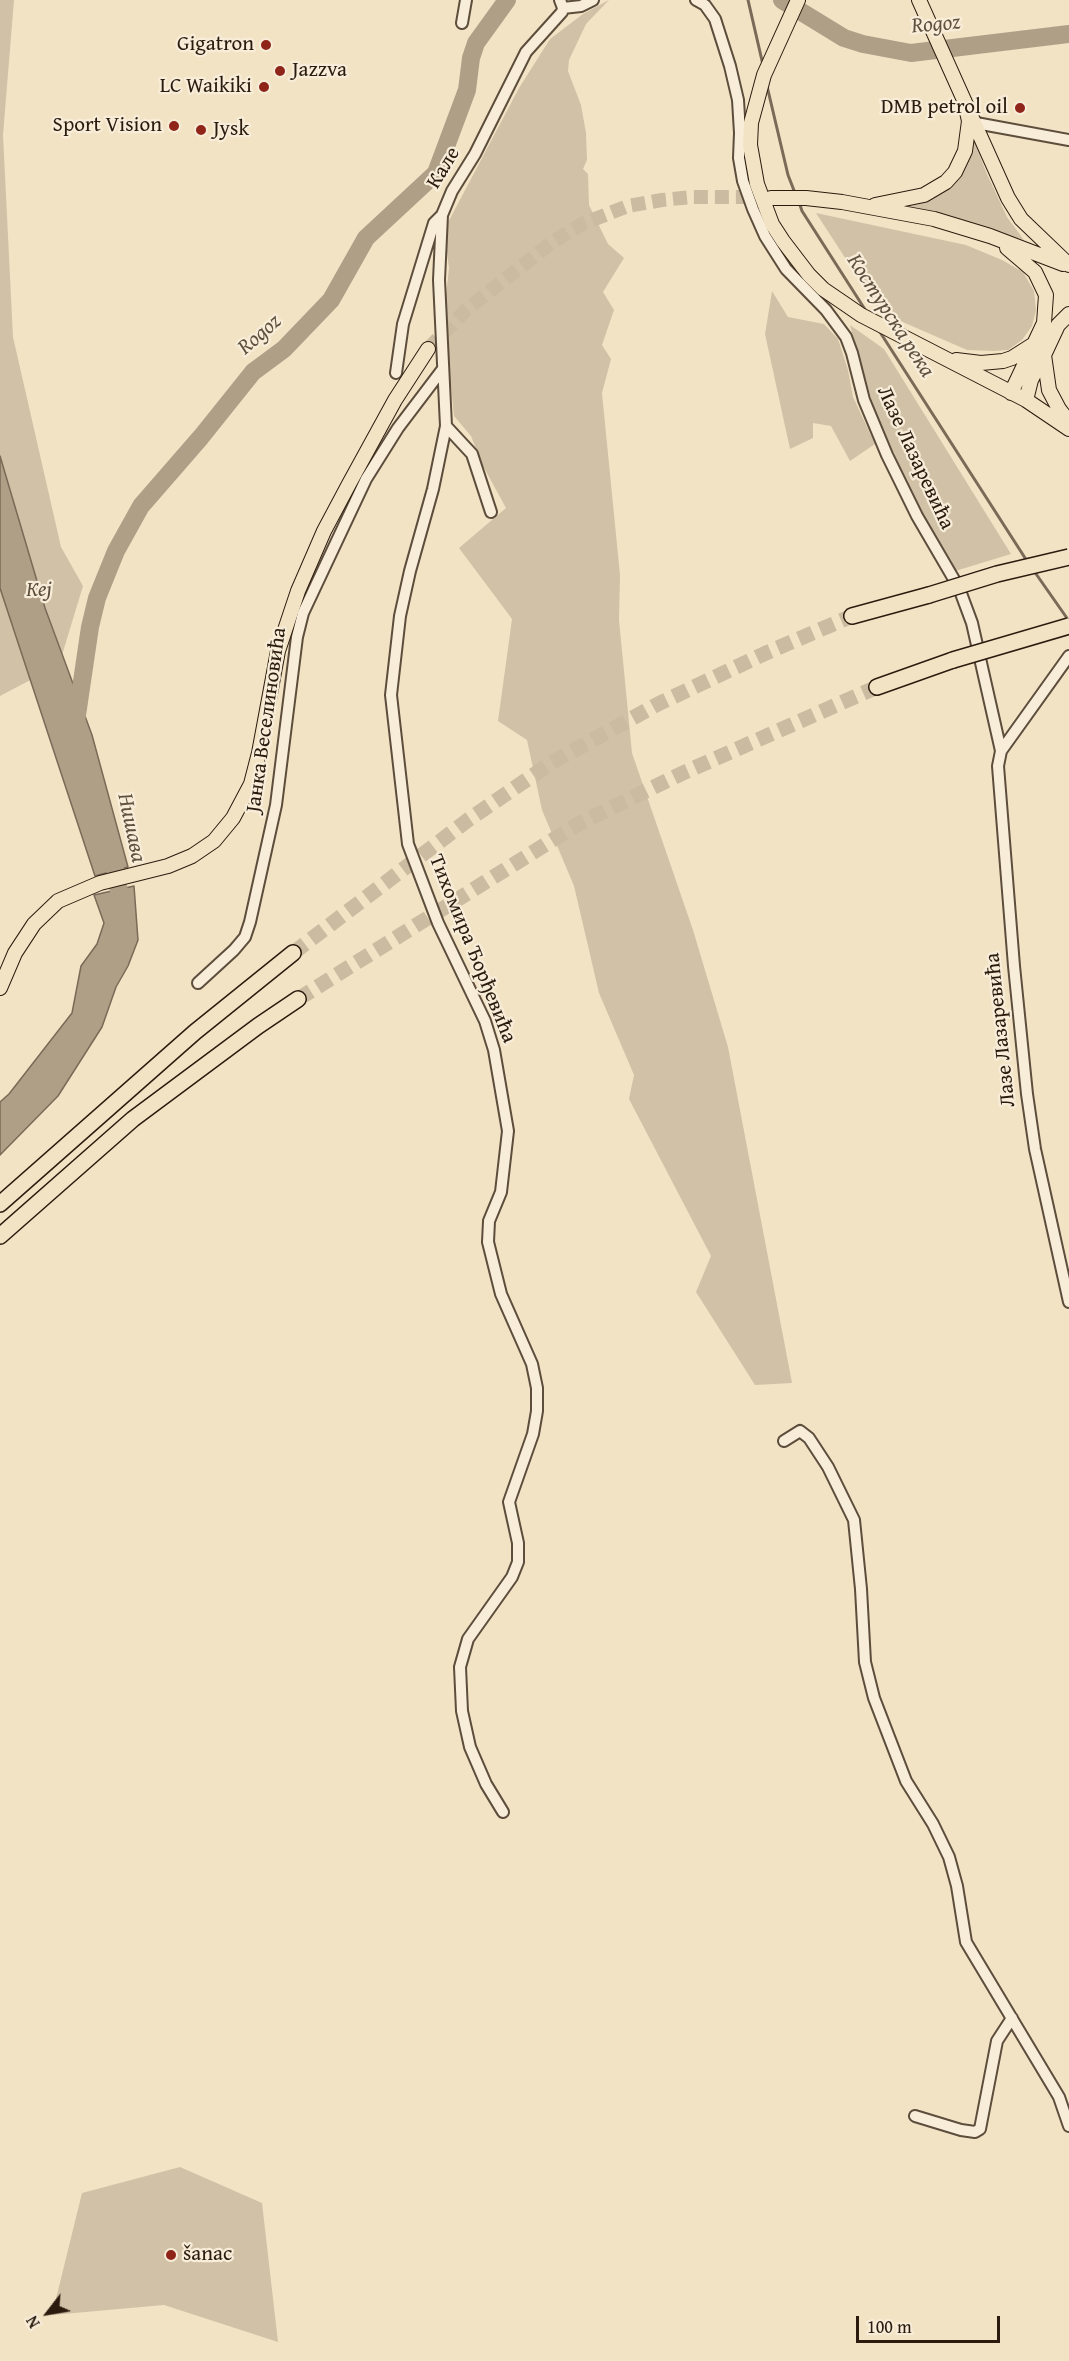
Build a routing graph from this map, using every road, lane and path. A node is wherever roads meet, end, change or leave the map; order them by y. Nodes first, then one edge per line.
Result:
1 (466, 0) edge
2 (593, 0) edge
3 (696, 0) edge
4 (798, 0) edge
5 (919, 0) edge
6 (562, 4) edge
7 (462, 23) dead end
8 (965, 99) junction
9 (976, 123) junction
10 (1069, 140) edge
11 (775, 198) tunnel mouth
12 (870, 207) junction
13 (442, 215) junction
14 (990, 236) junction
15 (1069, 266) edge
16 (1069, 314) edge
17 (1036, 342) junction
18 (428, 349) tunnel mouth
19 (1044, 356) junction
20 (943, 358) junction
21 (442, 370) junction
22 (396, 373) dead end
23 (1011, 393) junction
24 (1026, 400) junction
25 (1069, 422) edge
26 (446, 426) junction
27 (1069, 429) edge
28 (491, 512) dead end
29 (1069, 557) edge
30 (852, 616) tunnel mouth
31 (1069, 626) edge
32 (1069, 656) edge
33 (877, 687) tunnel mouth
34 (1002, 751) junction
35 (293, 953) tunnel mouth
36 (198, 983) dead end
37 (0, 988) edge
38 (297, 999) tunnel mouth
39 (0, 1204) edge
40 (0, 1236) edge
41 (1069, 1302) edge
42 (784, 1441) dead end
43 (502, 1812) dead end
44 (1012, 2018) junction
45 (915, 2116) dead end
46 (1069, 2126) edge

1 - 7 street
2 - 6 street
3 - 34 street, Лазе Лазаревића
4 - 20 main road
5 - 8 main road
6 - 13 street, Кале
8 - 9 main road
8 - 12 main road
9 - 10 street
9 - 15 main road
11 - 12 main road
12 - 14 main road
13 - 21 street, Тихомира Ђорђевића
13 - 22 street, Кале
14 - 15 main road
14 - 17 main road
16 - 19 main road
17 - 20 main road
17 - 23 main road
18 - 37 main road
19 - 24 main road
19 - 25 main road
20 - 23 main road
21 - 26 street, Тихомира Ђорђевића
21 - 36 street, Јанка Веселиновића
23 - 24 main road
24 - 27 main road
26 - 28 street
26 - 43 street, Тихомира Ђорђевића
29 - 30 highway, bridge
31 - 33 highway, bridge
32 - 34 street, Лазе Лазаревића
34 - 41 street, Лазе Лазаревића
35 - 39 highway
38 - 40 highway
42 - 44 street
44 - 45 street
44 - 46 street

